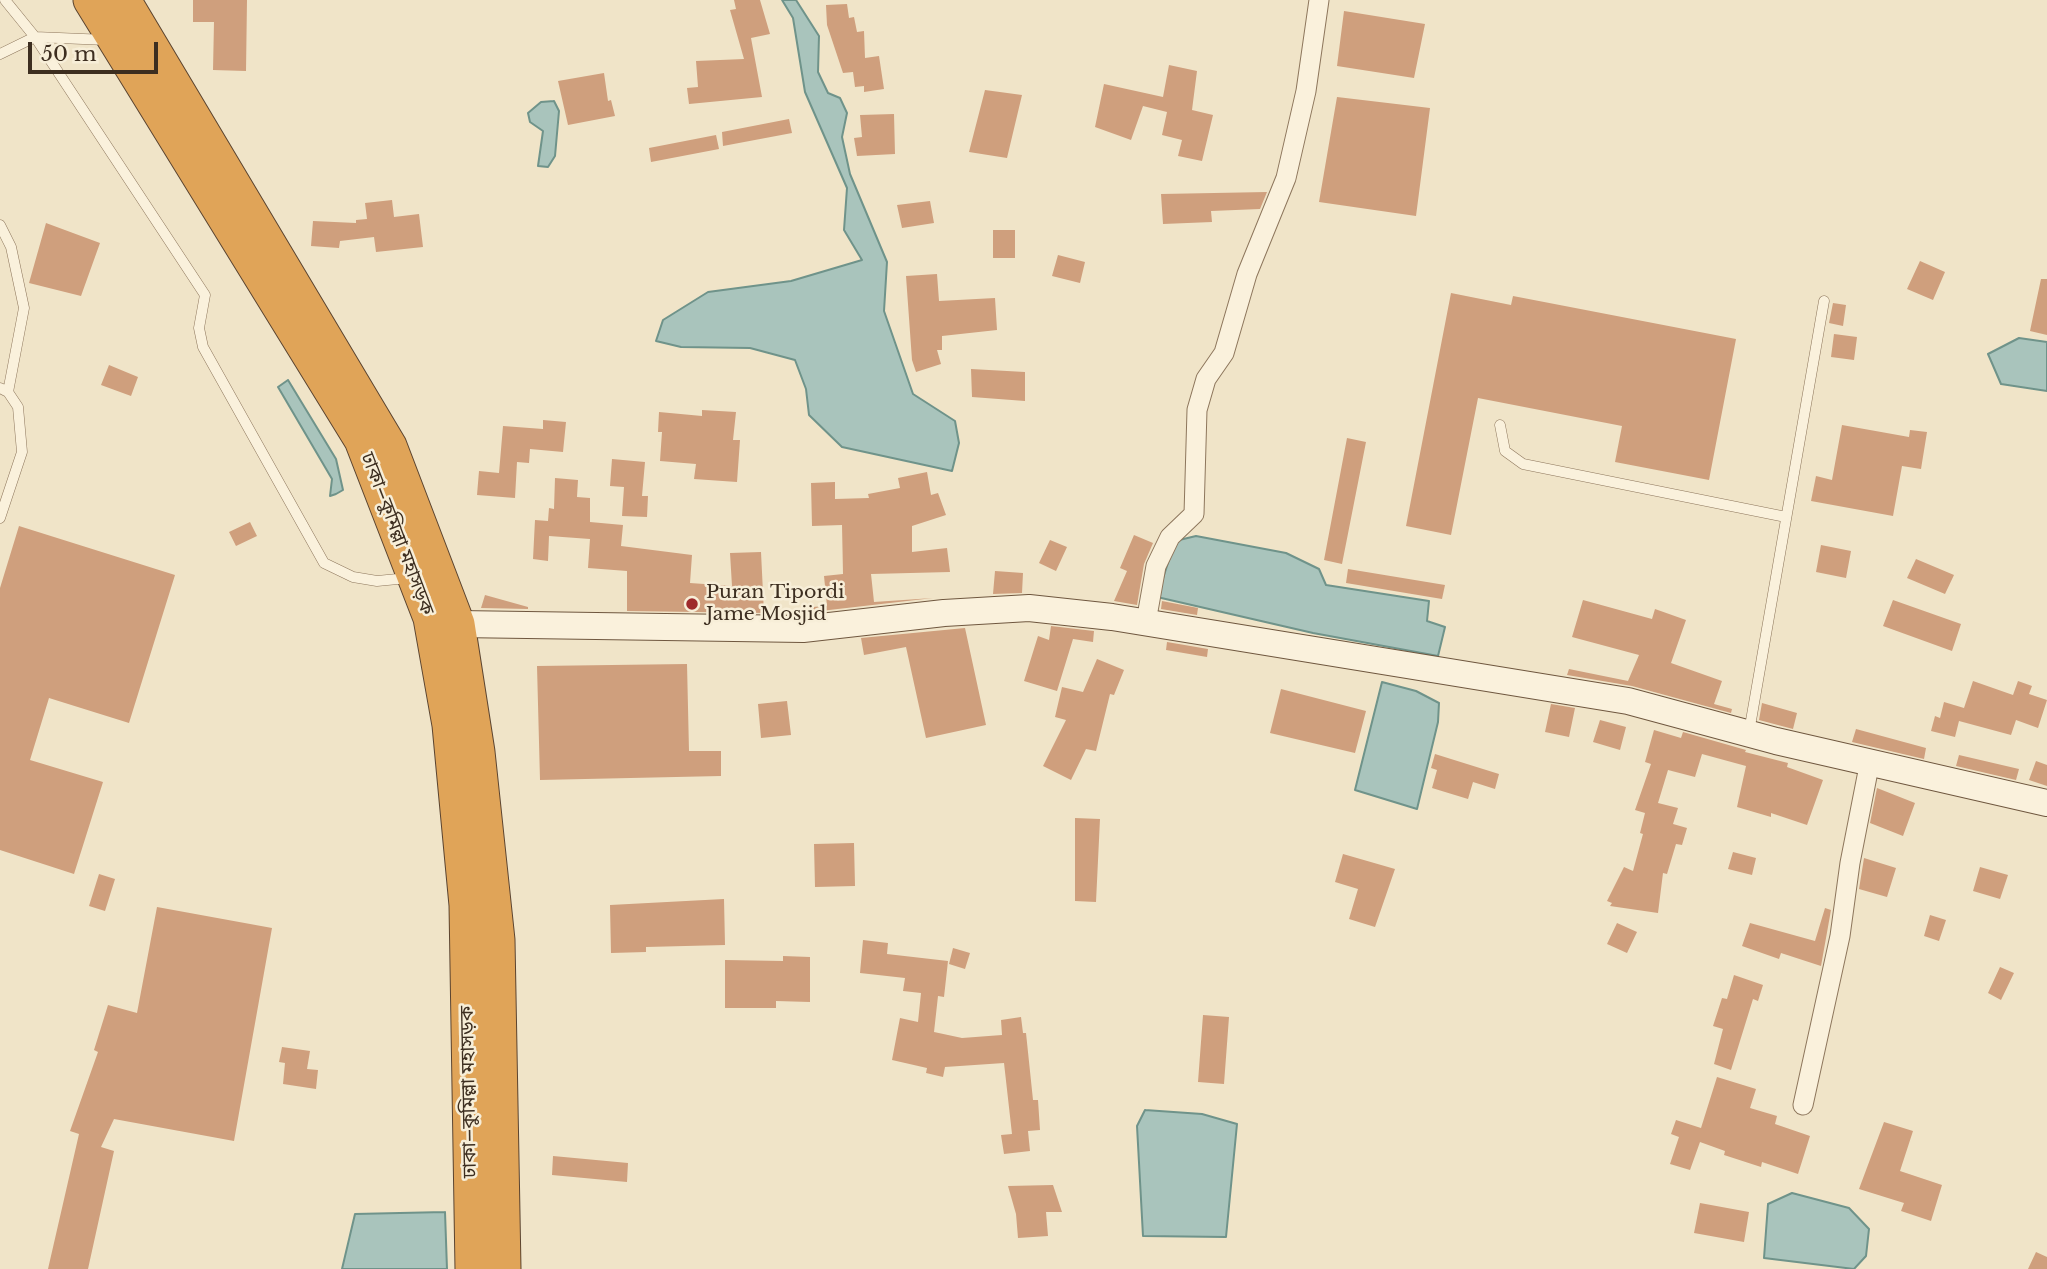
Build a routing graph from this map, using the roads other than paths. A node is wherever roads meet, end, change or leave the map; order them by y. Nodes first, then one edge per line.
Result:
1 (5, 0) edge
2 (90, 0) edge
3 (124, 0) edge
4 (1319, 0) edge
5 (35, 37) junction
6 (114, 41) junction
7 (0, 54) edge
8 (0, 225) edge
9 (1824, 300) dead end
10 (4, 390) edge
11 (1500, 425) dead end
12 (1786, 517) junction
13 (0, 518) edge
14 (414, 578) junction
15 (447, 617) junction
16 (1146, 622) junction
17 (1749, 732) junction
18 (1870, 761) junction
19 (2047, 803) edge
20 (1803, 1105) dead end
21 (472, 1269) edge
22 (505, 1269) edge

1 - 5 lane
2 - 6 highway, ঢাকা–কুমিল্লা মহাসড়ক
3 - 15 highway, ঢাকা–কুমিল্লা মহাসড়ক
4 - 16 street
5 - 6 lane
5 - 7 lane
5 - 14 lane
6 - 14 highway, ঢাকা–কুমিল্লা মহাসড়ক
8 - 10 lane
9 - 12 lane
10 - 13 lane
11 - 12 lane
12 - 17 lane
14 - 15 highway, ঢাকা–কুমিল্লা মহাসড়ক
15 - 16 street
15 - 21 highway, ঢাকা–কুমিল্লা মহাসড়ক
15 - 22 highway, ঢাকা–কুমিল্লা মহাসড়ক
16 - 17 street
17 - 18 street
18 - 19 street
18 - 20 street

